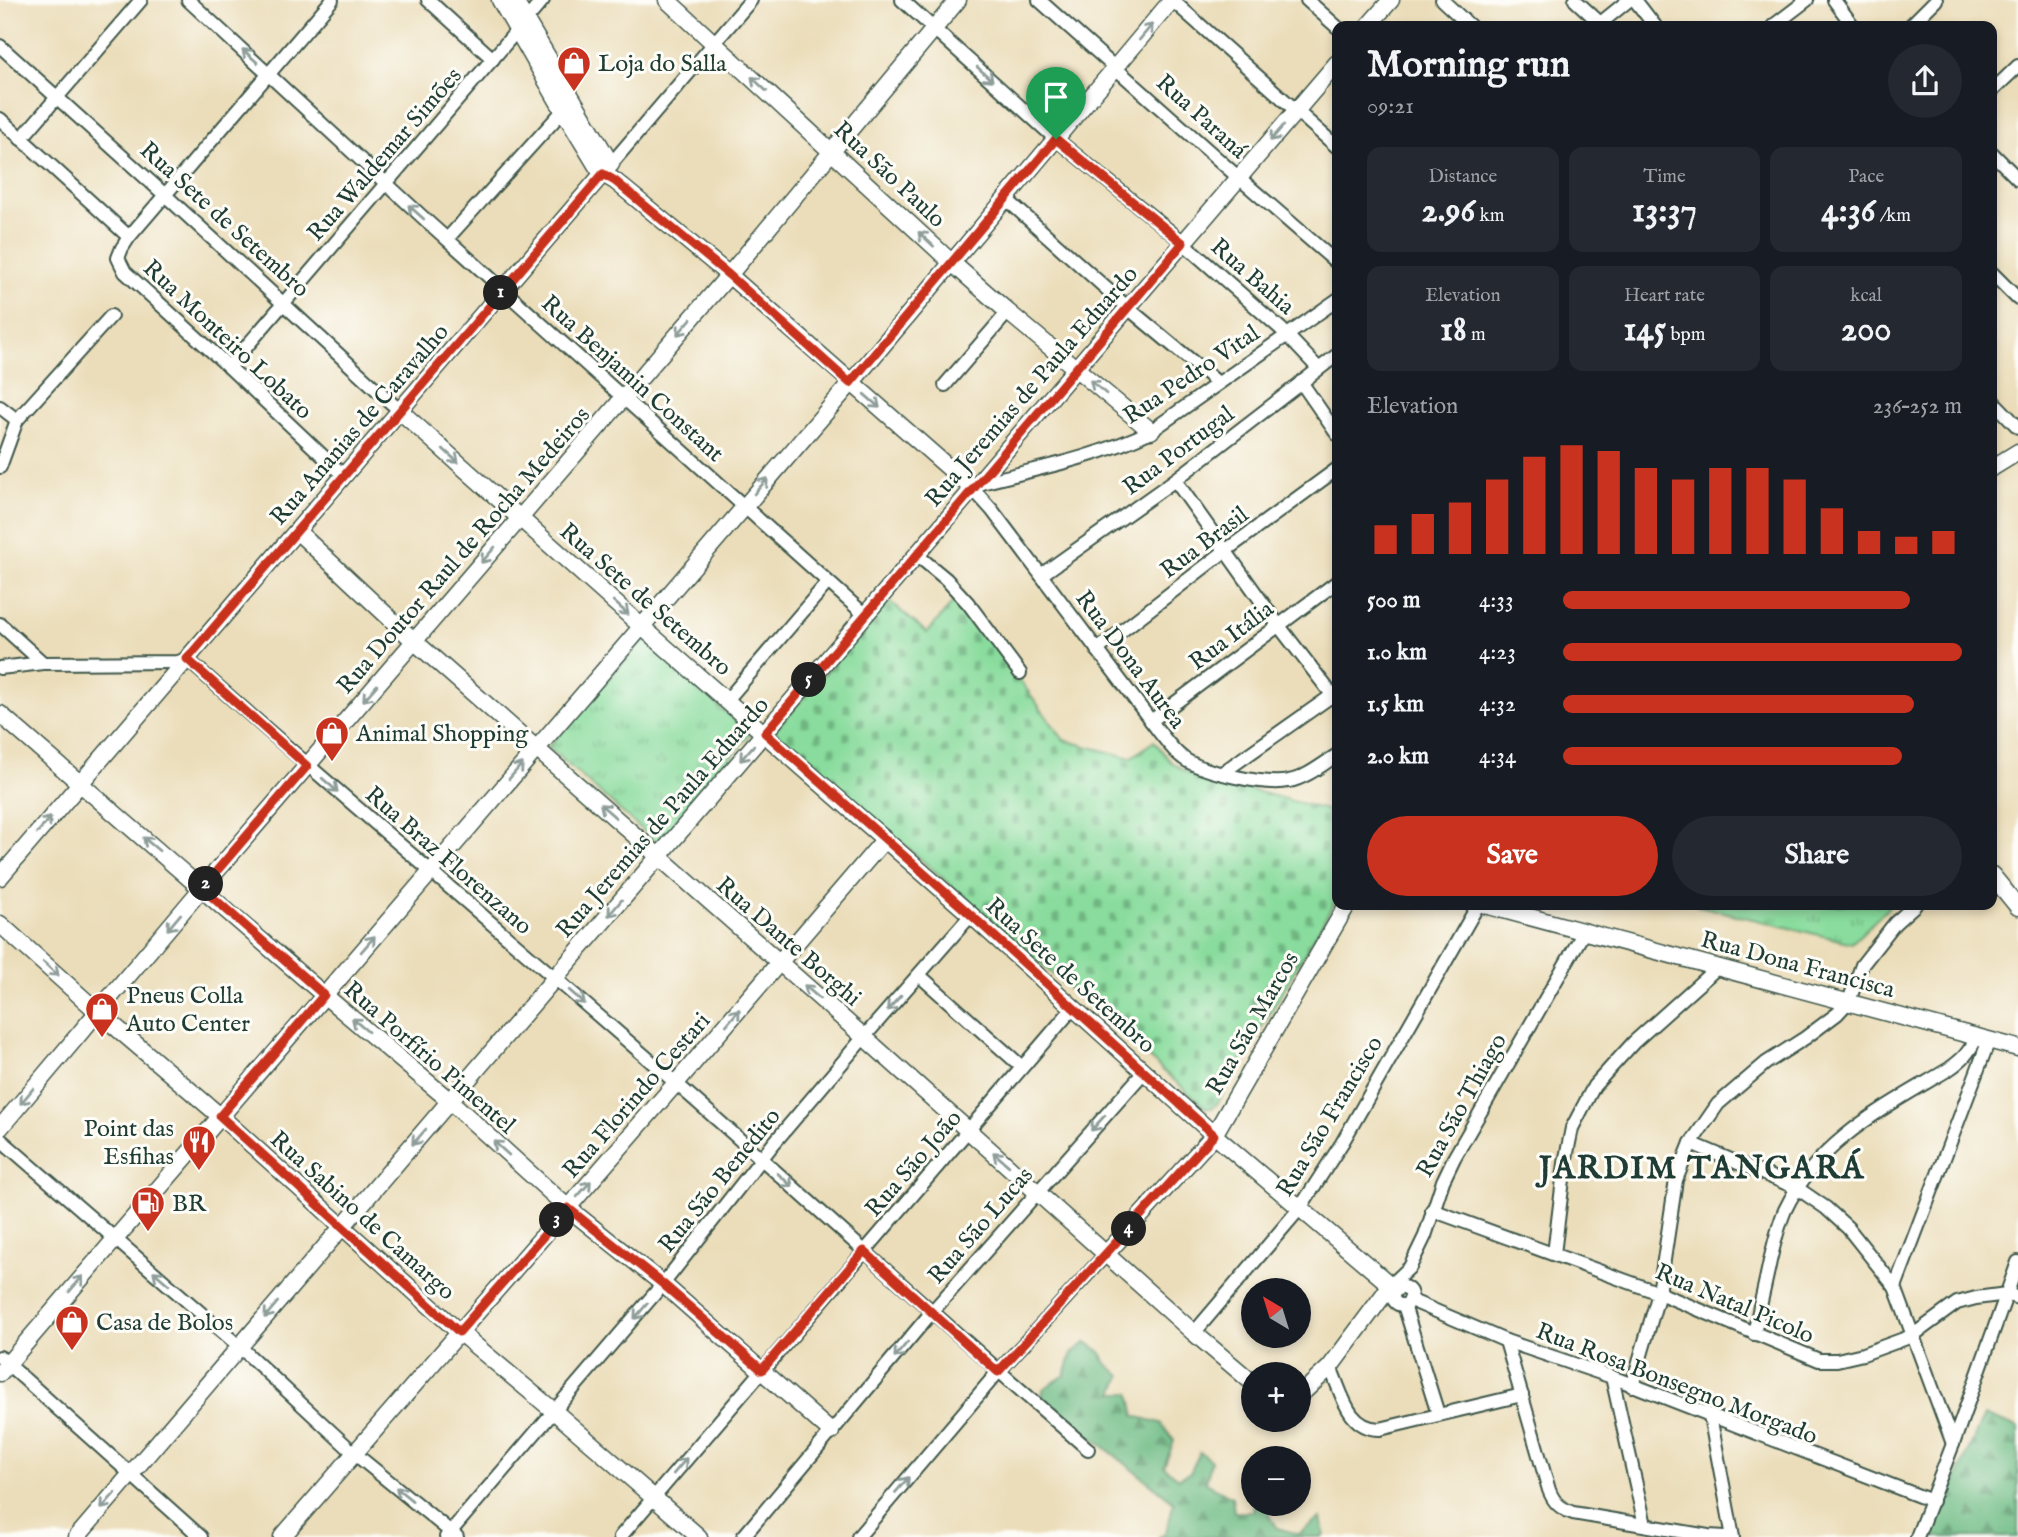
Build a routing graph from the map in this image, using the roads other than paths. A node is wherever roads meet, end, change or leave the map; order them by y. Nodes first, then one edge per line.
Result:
1 (141, 0) edge
2 (188, 0) edge
3 (332, 0) edge
4 (428, 0) edge
5 (500, 0) edge
6 (514, 0) edge
7 (543, 0) edge
8 (667, 0) edge
9 (751, 0) edge
10 (902, 0) edge
11 (958, 0) edge
12 (1039, 0) edge
13 (1172, 0) edge
14 (1307, 0) edge
15 (1391, 0) edge
16 (1442, 0) edge
17 (1575, 0) edge
18 (1629, 0) edge
19 (1635, 0) edge
20 (1807, 0) edge
21 (1834, 0) edge
22 (1936, 0) edge
23 (1372, 21) edge
24 (1465, 21) edge
25 (1594, 21) edge
26 (1603, 21) edge
27 (1651, 21) edge
28 (1780, 21) edge
29 (1849, 21) edge
30 (1915, 21) edge
31 (1332, 22) edge
32 (521, 26) junction
33 (934, 29) junction
34 (714, 43) junction
35 (0, 46) edge
36 (493, 59) junction
37 (2018, 66) edge
38 (1116, 68) junction
39 (1332, 69) edge
40 (269, 73) junction
41 (1997, 86) edge
42 (57, 97) junction
43 (568, 105) junction
44 (1296, 111) junction
45 (0, 119) edge
46 (21, 139) junction
47 (1056, 139) junction
48 (1332, 142) edge
49 (831, 152) junction
50 (1997, 158) edge
51 (607, 169) junction
52 (1239, 178) junction
53 (2018, 179) edge
54 (386, 184) junction
55 (165, 195) junction
56 (1005, 198) junction
57 (129, 237) junction
58 (447, 239) junction
59 (1183, 243) junction
60 (1332, 258) edge
61 (951, 262) junction
62 (729, 275) junction
63 (1997, 278) edge
64 (504, 289) junction
65 (2018, 299) edge
66 (283, 303) junction
67 (1332, 304) edge
68 (1128, 308) junction
69 (1008, 312) junction
70 (111, 316) dead end
71 (1287, 335) junction
72 (1332, 358) edge
73 (229, 367) junction
74 (1076, 368) junction
75 (1318, 368) junction
76 (1301, 382) junction
77 (850, 383) junction
78 (1219, 383) junction
79 (945, 385) dead end
80 (623, 398) junction
81 (1997, 405) edge
82 (0, 407) edge
83 (400, 411) junction
84 (17, 420) junction
85 (1332, 427) edge
86 (2018, 427) edge
87 (1151, 431) junction
88 (2018, 452) edge
89 (1997, 465) edge
90 (0, 467) edge
91 (1332, 473) edge
92 (344, 476) junction
93 (1175, 480) junction
94 (975, 487) junction
95 (744, 506) junction
96 (520, 518) junction
97 (297, 531) junction
98 (1225, 551) junction
99 (917, 555) junction
100 (1041, 575) junction
101 (828, 582) junction
102 (1332, 586) edge
103 (865, 615) junction
104 (0, 624) edge
105 (641, 626) junction
106 (1279, 626) junction
107 (414, 641) junction
108 (1097, 650) junction
109 (187, 659) junction
110 (43, 663) junction
111 (0, 668) edge
112 (1020, 673) dead end
113 (1332, 691) edge
114 (1332, 699) edge
115 (727, 700) junction
116 (0, 715) edge
117 (1150, 721) junction
118 (765, 733) junction
119 (536, 749) junction
120 (1332, 758) edge
121 (307, 766) junction
122 (1222, 774) junction
123 (80, 784) junction
124 (885, 839) junction
125 (659, 856) junction
126 (431, 871) junction
127 (0, 877) edge
128 (1997, 882) edge
129 (202, 888) junction
130 (2018, 907) edge
131 (1344, 910) edge
132 (1475, 910) edge
133 (1505, 910) edge
134 (1909, 910) edge
135 (971, 915) junction
136 (0, 923) edge
137 (1585, 930) junction
138 (778, 963) junction
139 (1718, 966) junction
140 (919, 975) junction
141 (555, 978) junction
142 (324, 995) junction
143 (1849, 1001) junction
144 (1073, 1008) junction
145 (98, 1012) junction
146 (864, 1037) junction
147 (1982, 1039) junction
148 (2018, 1048) edge
149 (1022, 1067) junction
150 (1144, 1072) junction
151 (676, 1083) junction
152 (450, 1101) junction
153 (220, 1116) junction
154 (0, 1128) edge
155 (969, 1131) junction
156 (1214, 1135) junction
157 (0, 1139) edge
158 (1691, 1143) junction
159 (761, 1158) junction
160 (1797, 1188) junction
161 (1038, 1191) junction
162 (568, 1208) junction
163 (1300, 1208) junction
164 (1432, 1210) junction
165 (342, 1227) junction
166 (115, 1239) junction
167 (864, 1251) junction
168 (1107, 1254) junction
169 (1554, 1254) junction
170 (2018, 1262) edge
171 (663, 1284) junction
172 (1393, 1287) junction
173 (1895, 1287) junction
174 (1660, 1293) junction
175 (2012, 1296) edge
176 (1407, 1302) junction
177 (932, 1313) junction
178 (459, 1332) junction
179 (1194, 1333) junction
180 (1754, 1334) junction
181 (1912, 1336) junction
182 (1506, 1341) junction
183 (240, 1347) junction
184 (3, 1365) edge
185 (1330, 1367) junction
186 (762, 1370) junction
187 (998, 1372) junction
188 (1241, 1373) edge
189 (1612, 1377) junction
190 (1311, 1385) edge
191 (1632, 1386) junction
192 (1522, 1395) junction
193 (555, 1412) junction
194 (1438, 1414) junction
195 (1710, 1416) junction
196 (831, 1432) junction
197 (1953, 1444) junction
198 (1088, 1449) dead end
199 (354, 1453) junction
200 (132, 1473) junction
201 (654, 1498) junction
202 (1932, 1501) junction
203 (1645, 1525) junction
204 (452, 1535) edge
205 (1708, 1536) edge
206 (77, 1537) edge
207 (201, 1537) edge
208 (282, 1537) edge
209 (620, 1537) edge
210 (699, 1537) edge
211 (743, 1537) edge
212 (858, 1537) edge
213 (1726, 1537) edge
214 (1733, 1537) edge
215 (1917, 1537) edge

1 - 42 street
40 -> 2 street, Rua Benjamin Constant
3 - 40 street
4 - 36 street
5 - 32 street
6 - 32 street
7 - 32 street, Rua Waldemar Simões
8 - 34 street, Rua São Paulo
9 - 34 street, Rua Ananias de Caravalho
10 - 33 street, Rua Bahia
11 - 33 street, Rua Doutor Raul de Rocha Medeiros
12 - 38 street, Rua Paraná
38 -> 13 street
13 - 44 street
14 - 31 street
15 - 23 street
16 - 24 street
17 - 25 street
18 - 26 street
19 - 27 street
20 - 28 street
21 - 29 street
22 - 30 street
32 - 36 street, Rua Waldemar Simões
32 - 43 street
33 -> 47 street, Rua Bahia
33 - 49 street, Rua Doutor Raul de Rocha Medeiros
49 -> 34 street, Rua São Paulo
34 - 51 street, Rua Ananias de Caravalho
35 - 42 street, Rua Sete de Setembro
36 - 54 street, Rua Waldemar Simões
37 - 41 street
38 - 47 street
38 - 52 street, Rua Paraná
39 - 44 street, Rua Jeremias de Paula Eduardo
40 - 54 street, Rua Benjamin Constant
40 - 55 street
42 - 46 street
42 - 55 street, Rua Sete de Setembro
43 - 51 street
43 - 58 street
44 - 48 street
44 -> 52 street, Rua Jeremias de Paula Eduardo
45 - 46 street, Rua Monteiro Lobato
46 - 57 street, Rua Monteiro Lobato
47 - 56 street
47 - 59 street, Rua Bahia
61 -> 49 street, Rua São Paulo
49 - 62 street, Rua Doutor Raul de Rocha Medeiros
50 - 53 street
51 - 62 street
51 - 64 street, Rua Ananias de Caravalho
52 - 59 street, Rua Jeremias de Paula Eduardo
52 - 60 street, Rua Paraná
58 -> 54 street, Rua Benjamin Constant
54 - 66 street, Rua Waldemar Simões
55 - 57 street
55 - 66 street, Rua Sete de Setembro
56 - 61 street
56 - 68 street
57 - 73 street, Rua Monteiro Lobato
58 - 64 street, Rua Benjamin Constant
59 - 68 street, Rua Jeremias de Paula Eduardo
59 - 71 street, Rua Bahia
61 - 69 street, Rua São Paulo
61 - 77 street
62 - 77 street
62 -> 80 street, Rua Doutor Raul de Rocha Medeiros
63 - 65 street
64 - 80 street, Rua Benjamin Constant
64 - 83 street, Rua Ananias de Caravalho
66 - 73 street, Rua Waldemar Simões
66 - 83 street, Rua Sete de Setembro
67 - 71 street, Rua Pedro Vital
68 - 74 street, Rua Jeremias de Paula Eduardo
68 - 78 street
69 - 74 street, Rua São Paulo
69 - 79 street
70 - 84 street
71 - 75 street, Rua Bahia
71 - 78 street, Rua Pedro Vital
72 - 75 street, Rua Portugal
73 - 92 street, Rua Monteiro Lobato
87 -> 74 street, Rua São Paulo
74 - 94 street, Rua Jeremias de Paula Eduardo
75 - 76 street, Rua Portugal
76 - 85 street
76 - 93 street, Rua Portugal
77 -> 94 street
95 -> 77 street
78 - 87 street, Rua Pedro Vital
80 - 95 street, Rua Benjamin Constant
80 - 96 street, Rua Doutor Raul de Rocha Medeiros
81 - 86 street
82 - 84 street
83 - 92 street, Rua Ananias de Caravalho
83 -> 96 street, Rua Sete de Setembro
84 - 90 street
87 - 94 street, Rua Pedro Vital
88 - 89 street
91 - 98 street, Rua Brasil
92 - 97 street, Rua Ananias de Caravalho
93 - 98 street
93 - 100 street, Rua Portugal
94 - 99 street, Rua Jeremias de Paula Eduardo
94 - 100 street, Rua Dona Aurea
95 - 101 street, Rua Benjamin Constant
95 - 105 street
96 -> 105 street, Rua Sete de Setembro
96 -> 107 street, Rua Doutor Raul de Rocha Medeiros
97 - 107 street, Rua Dante Borghi
97 - 109 street, Rua Ananias de Caravalho
98 - 106 street
98 - 108 street, Rua Brasil
99 - 103 street, Rua Jeremias de Paula Eduardo
99 - 112 street
100 - 108 street, Rua Dona Aurea
101 - 103 street, Rua Benjamin Constant
101 - 115 street
102 - 106 street, Rua Itália
103 - 118 street, Rua Jeremias de Paula Eduardo
104 - 110 street
105 - 115 street, Rua Sete de Setembro
105 - 119 street
106 - 113 street
106 - 117 street, Rua Itália
107 - 119 street, Rua Dante Borghi
107 -> 121 street, Rua Doutor Raul de Rocha Medeiros
108 - 117 street, Rua Dona Aurea
109 - 110 street
109 - 121 street, Rua Braz Florenzano
109 - 123 street, Rua Ananias de Caravalho
110 - 111 street
114 - 122 street
115 - 118 street, Rua Sete de Setembro
116 - 123 street, Rua Porfírio Pimentel
117 - 122 street, Rua Dona Aurea
118 - 124 street, Rua Sete de Setembro
118 -> 125 street, Rua Jeremias de Paula Eduardo
125 -> 119 street, Rua Dante Borghi
126 -> 119 street
120 - 122 street, Rua Dona Aurea
121 -> 126 street, Rua Braz Florenzano
121 - 129 street, Rua Doutor Raul de Rocha Medeiros
127 -> 123 street, Rua Ananias de Caravalho
129 -> 123 street, Rua Porfírio Pimentel
124 - 135 street, Rua Sete de Setembro
124 - 138 street, Rua Florindo Cestari
125 - 138 street, Rua Dante Borghi
125 -> 141 street, Rua Jeremias de Paula Eduardo
126 - 141 street, Rua Braz Florenzano
142 -> 126 street
128 - 130 street
129 - 142 street, Rua Porfírio Pimentel
129 -> 145 street, Rua Doutor Raul de Rocha Medeiros
131 - 156 street, Rua São Marcos
132 - 163 street, Rua São Francisco
133 - 137 street, Rua Dona Francisca
134 - 143 street
135 - 140 street, Rua São Benedito
135 - 144 street, Rua Sete de Setembro
136 -> 145 street, Rua Sabino de Camargo
137 - 139 street, Rua Dona Francisca
137 - 164 street, Rua São Thiago
146 -> 138 street, Rua Dante Borghi
151 -> 138 street, Rua Florindo Cestari
139 - 143 street, Rua Dona Francisca
139 - 169 street
140 -> 146 street, Rua São Benedito
140 - 149 street
141 -> 151 street, Rua Braz Florenzano
141 - 152 street, Rua Jeremias de Paula Eduardo
152 -> 142 street, Rua Porfírio Pimentel
142 - 153 street
143 - 147 street, Rua Dona Francisca
143 - 158 street
144 - 149 street, Rua São João
144 - 150 street, Rua Sete de Setembro
145 - 153 street, Rua Sabino de Camargo
145 -> 154 street, Rua Doutor Raul de Rocha Medeiros
146 - 155 street, Rua Dante Borghi
146 - 159 street, Rua São Benedito
147 - 148 street, Rua Dona Francisca
147 - 160 street
147 - 173 street
149 - 155 street, Rua São João
150 - 156 street, Rua Sete de Setembro
150 -> 161 street, Rua São Lucas
151 - 159 street, Rua Braz Florenzano
162 -> 151 street, Rua Florindo Cestari
162 -> 152 street, Rua Porfírio Pimentel
152 -> 165 street, Rua Jeremias de Paula Eduardo
153 - 165 street, Rua Sabino de Camargo
153 - 166 street
161 -> 155 street, Rua Dante Borghi
155 - 167 street, Rua São João
156 - 163 street, Rua Sete de Setembro
156 - 168 street, Rua São Marcos
157 - 166 street
158 - 160 street
158 - 174 street
159 -> 167 street, Rua Braz Florenzano
159 - 171 street, Rua São Benedito
160 - 173 street
160 - 180 street
161 - 168 street, Rua Dante Borghi
161 - 177 street, Rua São Lucas
162 - 171 street, Rua Porfírio Pimentel
162 - 178 street, Rua Florindo Cestari
163 - 172 street, Rua Sete de Setembro
163 - 179 street, Rua São Francisco
164 - 169 street, Rua Natal Picolo
164 - 172 street, Rua São Thiago
165 - 178 street, Rua Sabino de Camargo
165 -> 183 street, Rua Jeremias de Paula Eduardo
183 -> 166 street
184 -> 166 street
167 - 177 street, Rua Braz Florenzano
167 - 186 street, Rua São João
168 - 179 street, Rua Dante Borghi
168 - 187 street, Rua São Marcos
169 - 174 street, Rua Natal Picolo
170 - 175 street
171 - 186 street, Rua Porfírio Pimentel
171 -> 193 street, Rua São Benedito
172 - 176 street
172 - 185 street, Rua São Thiago
173 - 181 street
174 - 180 street, Rua Natal Picolo
174 - 191 street
175 - 181 street, Rua Natal Picolo
175 - 197 street
176 - 182 street, Rua Rosa Bonsegno Morgado
176 - 194 street
177 - 187 street, Rua Braz Florenzano
177 -> 196 street, Rua São Lucas
178 - 193 street, Rua Sabino de Camargo
178 - 199 street, Rua Florindo Cestari
179 - 188 street, Rua Dante Borghi
180 - 181 street, Rua Natal Picolo
181 - 197 street
182 - 189 street, Rua Rosa Bonsegno Morgado
182 - 192 street
183 - 199 street
183 - 200 street, Rua Jeremias de Paula Eduardo
184 - 200 street
185 - 190 street, Rua São Thiago
185 - 194 street
186 - 196 street, Rua Porfírio Pimentel
201 -> 186 street, Rua São João
187 - 198 street, Rua Braz Florenzano
212 -> 187 street, Rua São Marcos
189 - 191 street, Rua Rosa Bonsegno Morgado
189 - 203 street
191 - 195 street, Rua Rosa Bonsegno Morgado
192 - 194 street
192 - 203 street
193 - 201 street, Rua Sabino de Camargo
193 - 204 street, Rua São Benedito
195 - 202 street, Rua Rosa Bonsegno Morgado
195 - 214 street
196 - 211 street, Rua São Lucas
197 - 202 street
204 -> 199 street
199 - 208 street, Rua Florindo Cestari
200 -> 206 street, Rua Jeremias de Paula Eduardo
200 - 207 street
201 - 209 street, Rua São João
201 - 210 street, Rua Sabino de Camargo
202 - 215 street
203 - 205 street
205 - 213 street

